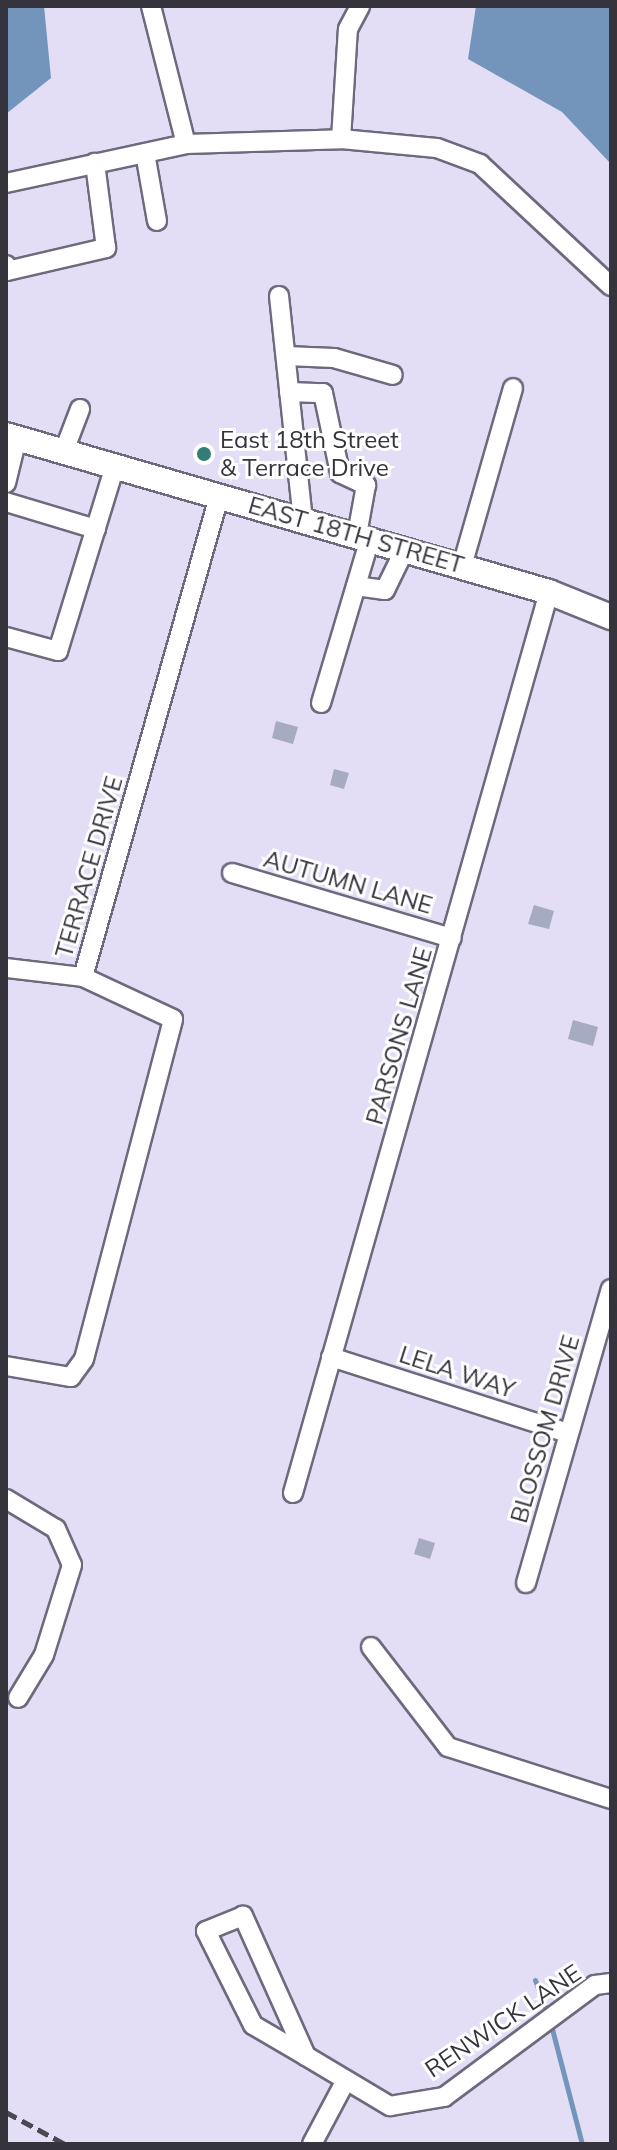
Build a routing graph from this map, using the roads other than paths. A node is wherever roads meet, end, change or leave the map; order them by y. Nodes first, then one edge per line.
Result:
1 (151, 6) edge
2 (360, 6) edge
3 (341, 139) junction
4 (186, 144) junction
5 (145, 153) junction
6 (95, 163) junction
7 (6, 183) edge
8 (157, 221) dead end
9 (6, 265) edge
10 (611, 286) edge
11 (279, 296) dead end
12 (286, 356) junction
13 (393, 375) dead end
14 (513, 388) dead end
15 (289, 392) junction
16 (80, 409) dead end
17 (11, 436) edge
18 (64, 451) junction
19 (115, 466) junction
20 (6, 483) edge
21 (219, 496) junction
22 (6, 502) edge
23 (303, 519) junction
24 (96, 529) junction
25 (364, 537) junction
26 (405, 549) junction
27 (462, 566) junction
28 (356, 586) junction
29 (549, 592) junction
30 (611, 617) edge
31 (6, 637) edge
32 (321, 703) dead end
33 (232, 873) dead end
34 (452, 938) junction
35 (6, 968) edge
36 (83, 977) junction
37 (611, 1289) edge
38 (331, 1357) junction
39 (6, 1366) edge
40 (568, 1433) junction
41 (293, 1493) dead end
42 (6, 1499) edge
43 (526, 1583) dead end
44 (371, 1647) dead end
45 (18, 1698) dead end
46 (611, 1799) edge
47 (611, 1983) edge
48 (306, 2056) junction
49 (346, 2080) junction
50 (312, 2144) edge

1 - 4 street
2 - 3 street
3 - 4 street
3 - 10 street
4 - 5 street
5 - 6 street
5 - 8 street
6 - 7 street
6 - 9 street
11 - 12 street
12 - 13 street
12 - 15 street
14 - 27 street
15 - 23 street
15 - 25 street
16 - 18 street
17 - 18 main road, EAST 18TH STREET
17 - 20 street
18 - 19 main road, EAST 18TH STREET
19 - 21 main road, EAST 18TH STREET
19 - 24 street
21 - 23 main road, EAST 18TH STREET
21 - 36 street, TERRACE DRIVE
22 - 24 street
23 - 25 main road, EAST 18TH STREET
24 - 31 street
25 - 26 main road, EAST 18TH STREET
25 - 28 street
26 - 27 main road, EAST 18TH STREET
26 - 28 street
27 - 29 main road, EAST 18TH STREET
28 - 32 street
29 - 30 main road, EAST 18TH STREET
29 - 34 street, PARSONS LANE
33 - 34 street, AUTUMN LANE
34 - 38 street, PARSONS LANE
35 - 36 street
36 - 39 street, TERRACE DRIVE
37 - 40 street, BLOSSOM DRIVE
38 - 40 street, LELA WAY
38 - 41 street, PARSONS LANE
40 - 43 street, BLOSSOM DRIVE
42 - 45 street
44 - 46 street
47 - 49 street, RENWICK LANE
48 - 48 street, RENWICK LANE
48 - 49 street, RENWICK LANE
49 - 50 street

